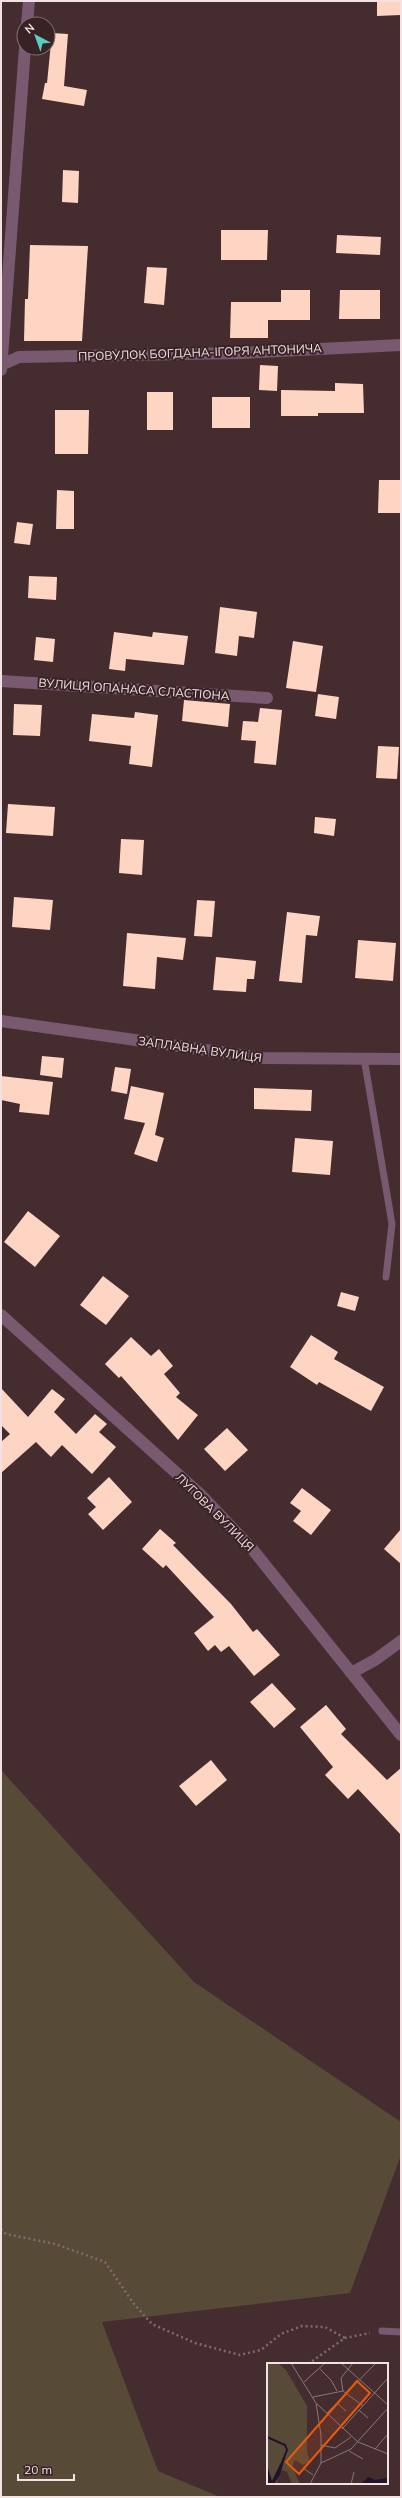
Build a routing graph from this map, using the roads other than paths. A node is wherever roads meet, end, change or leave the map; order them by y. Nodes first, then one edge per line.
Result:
1 (29, 1) edge
2 (28, 16) edge
3 (24, 56) edge
4 (401, 345) edge
5 (1, 365) edge
6 (1, 372) edge
7 (1, 681) edge
8 (267, 698) dead end
9 (1, 1021) edge
10 (364, 1058) junction
11 (401, 1059) edge
12 (386, 1277) dead end
13 (1, 1315) edge
14 (401, 1641) edge
15 (351, 1673) junction
16 (401, 1735) edge
17 (382, 2331) road end
18 (401, 2332) edge

1 - 2 street
3 - 5 street
4 - 5 street, ПРОВУЛОК БОГДАНА-ІГОРЯ АНТОНИЧА
5 - 6 street
7 - 8 street, ВУЛИЦЯ ОПАНАСА СЛАСТІОНА
9 - 10 street, ЗАПЛАВНА ВУЛИЦЯ
10 - 11 street, ЗАПЛАВНА ВУЛИЦЯ
10 - 12 lane
13 - 15 street, ЛУГОВА ВУЛИЦЯ
14 - 15 street
15 - 16 street, ЛУГОВА ВУЛИЦЯ
17 - 18 lane

